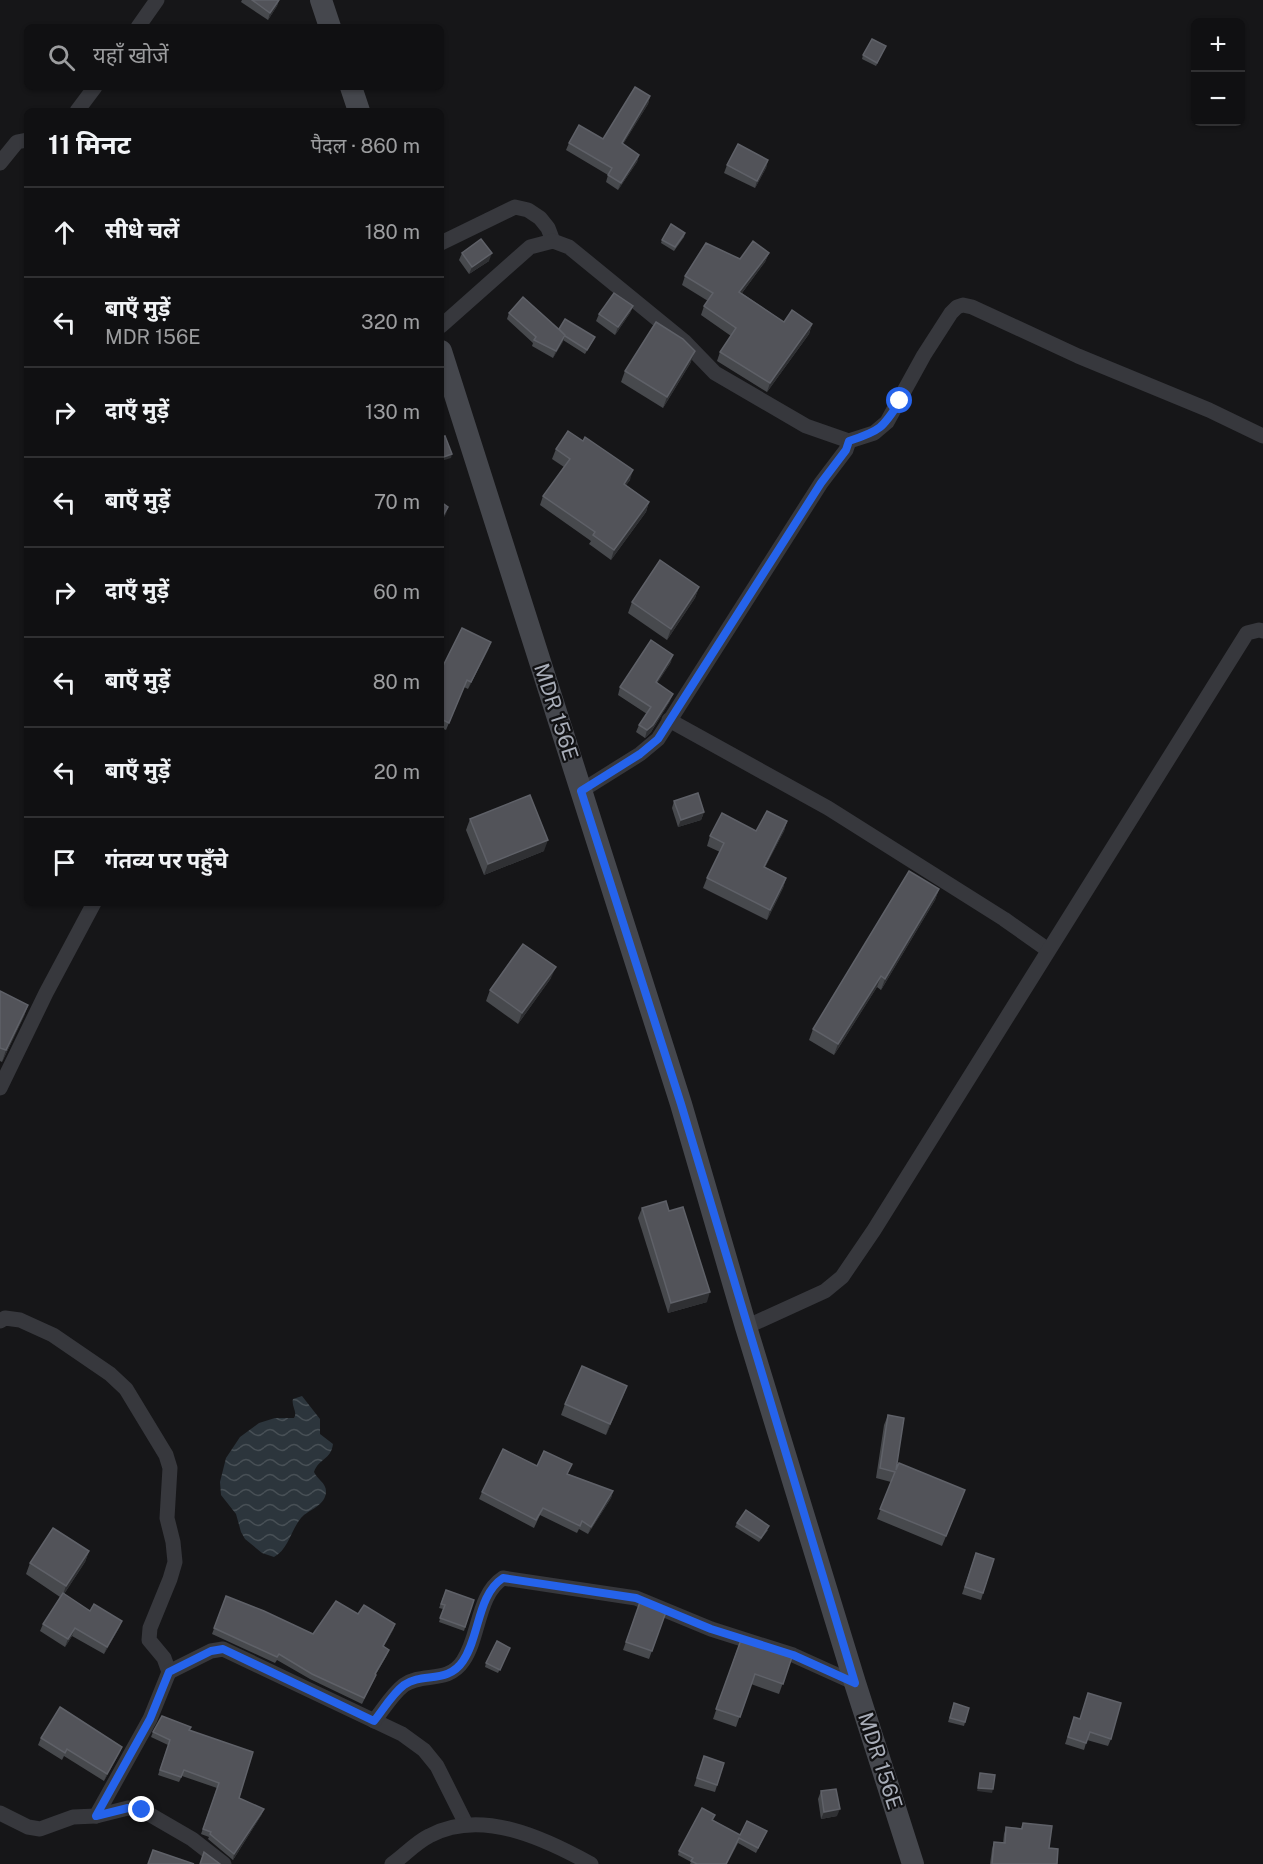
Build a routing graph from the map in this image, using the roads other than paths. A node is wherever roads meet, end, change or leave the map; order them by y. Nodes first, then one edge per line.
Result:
1 (157, 0) edge
2 (321, 0) edge
3 (140, 24) edge
4 (329, 24) edge
5 (93, 90) edge
6 (352, 90) edge
7 (79, 108) edge
8 (358, 108) edge
9 (24, 140) edge
10 (0, 163) edge
11 (553, 241) junction
12 (444, 242) edge
13 (444, 323) edge
14 (444, 360) edge
15 (1263, 436) edge
16 (849, 441) junction
17 (1263, 631) edge
18 (669, 720) junction
19 (581, 791) junction
20 (92, 906) edge
21 (1048, 950) junction
22 (0, 1088) edge
23 (0, 1321) edge
24 (746, 1327) junction
25 (169, 1672) junction
26 (855, 1683) junction
27 (374, 1721) junction
28 (0, 1813) edge
29 (96, 1816) junction
30 (466, 1824) junction
31 (224, 1864) edge
32 (392, 1864) edge
33 (591, 1864) edge
34 (914, 1864) edge

1 - 3 street
2 - 4 main road
5 - 7 street
6 - 8 main road
9 - 10 street
11 - 12 street
11 - 13 street
11 - 16 street
14 - 19 main road, MDR 156E
15 - 16 street
16 - 18 street
17 - 21 street
18 - 19 street
18 - 21 street
19 - 24 main road, MDR 156E
20 - 22 street
21 - 24 street
23 - 25 street
24 - 26 main road, MDR 156E
25 - 27 street
25 - 29 street
26 - 27 street
26 - 34 main road, MDR 156E
27 - 30 street
28 - 29 street
29 - 31 street
30 - 32 street
30 - 33 street

